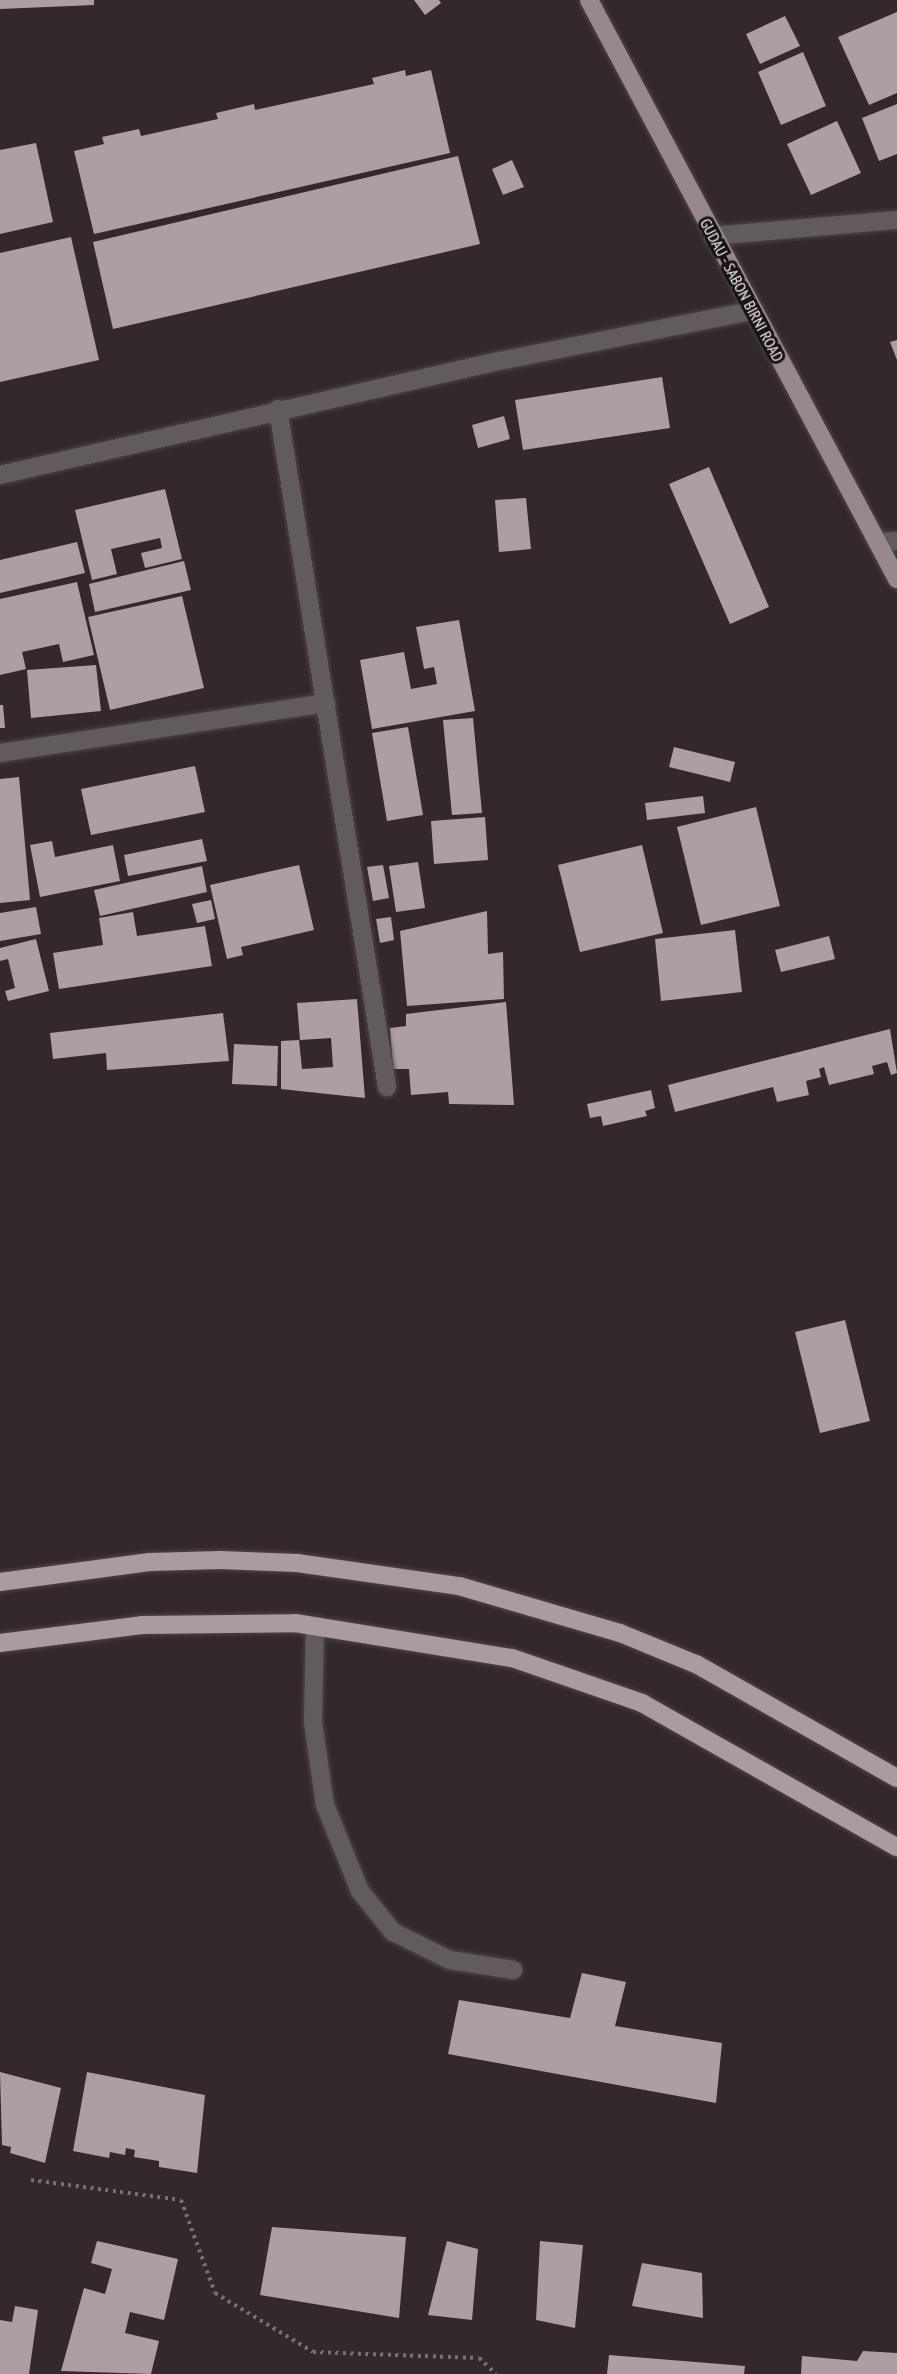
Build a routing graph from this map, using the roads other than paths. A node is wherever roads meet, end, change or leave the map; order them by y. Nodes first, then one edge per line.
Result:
1 (589, 0) edge
2 (897, 220) edge
3 (713, 236) junction
4 (752, 311) junction
5 (278, 409) junction
6 (0, 475) edge
7 (897, 541) edge
8 (877, 542) junction
9 (897, 579) edge
10 (326, 703) junction
11 (0, 753) edge
12 (387, 1087) dead end
13 (0, 1582) edge
14 (315, 1626) junction
15 (0, 1643) edge
16 (897, 1778) edge
17 (897, 1847) edge
18 (513, 1970) dead end

1 - 3 main road, GUDAU - SABON BIRNI ROAD
2 - 3 street
3 - 4 main road, GUDAU - SABON BIRNI ROAD
4 - 5 street
4 - 8 main road, GUDAU - SABON BIRNI ROAD
5 - 6 street
5 - 10 street
7 - 8 street
8 - 9 main road, GUDAU - SABON BIRNI ROAD
10 - 11 street
10 - 12 street
13 - 16 highway
14 - 15 highway
14 - 17 highway
14 - 18 street

